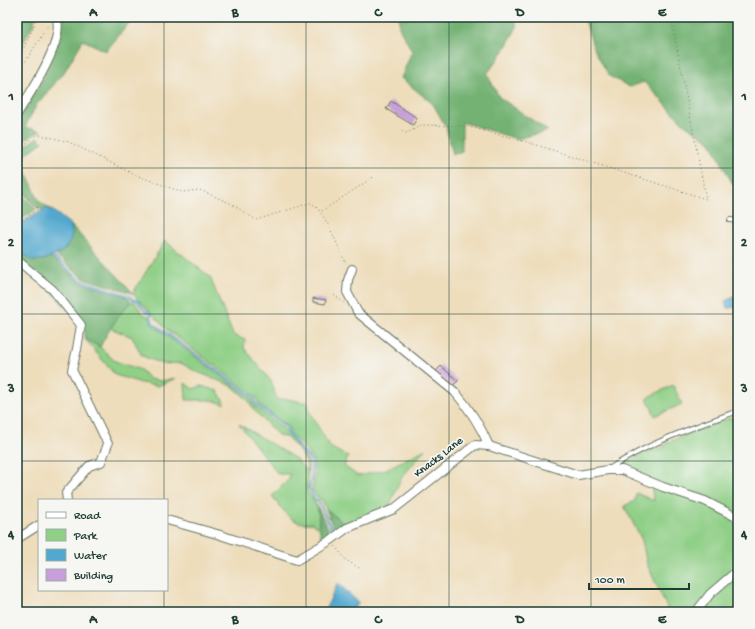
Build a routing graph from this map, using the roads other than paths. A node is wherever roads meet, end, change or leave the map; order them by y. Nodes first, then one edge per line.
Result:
1 (56, 17) edge
2 (17, 114) edge
3 (730, 220) dead end
4 (738, 221) edge
5 (17, 260) edge
6 (351, 271) road end
7 (738, 411) edge
8 (489, 446) junction
9 (608, 470) junction
10 (67, 499) edge
11 (738, 518) edge
12 (168, 520) edge
13 (38, 526) edge
14 (17, 539) edge
15 (738, 570) edge
16 (696, 612) edge

1 - 2 street
3 - 4 lane
5 - 10 street
6 - 8 street
7 - 9 lane
8 - 9 street, Knacks Lane
8 - 12 street, Knacks Lane
9 - 11 street, Knacks Lane
13 - 14 street
15 - 16 street

